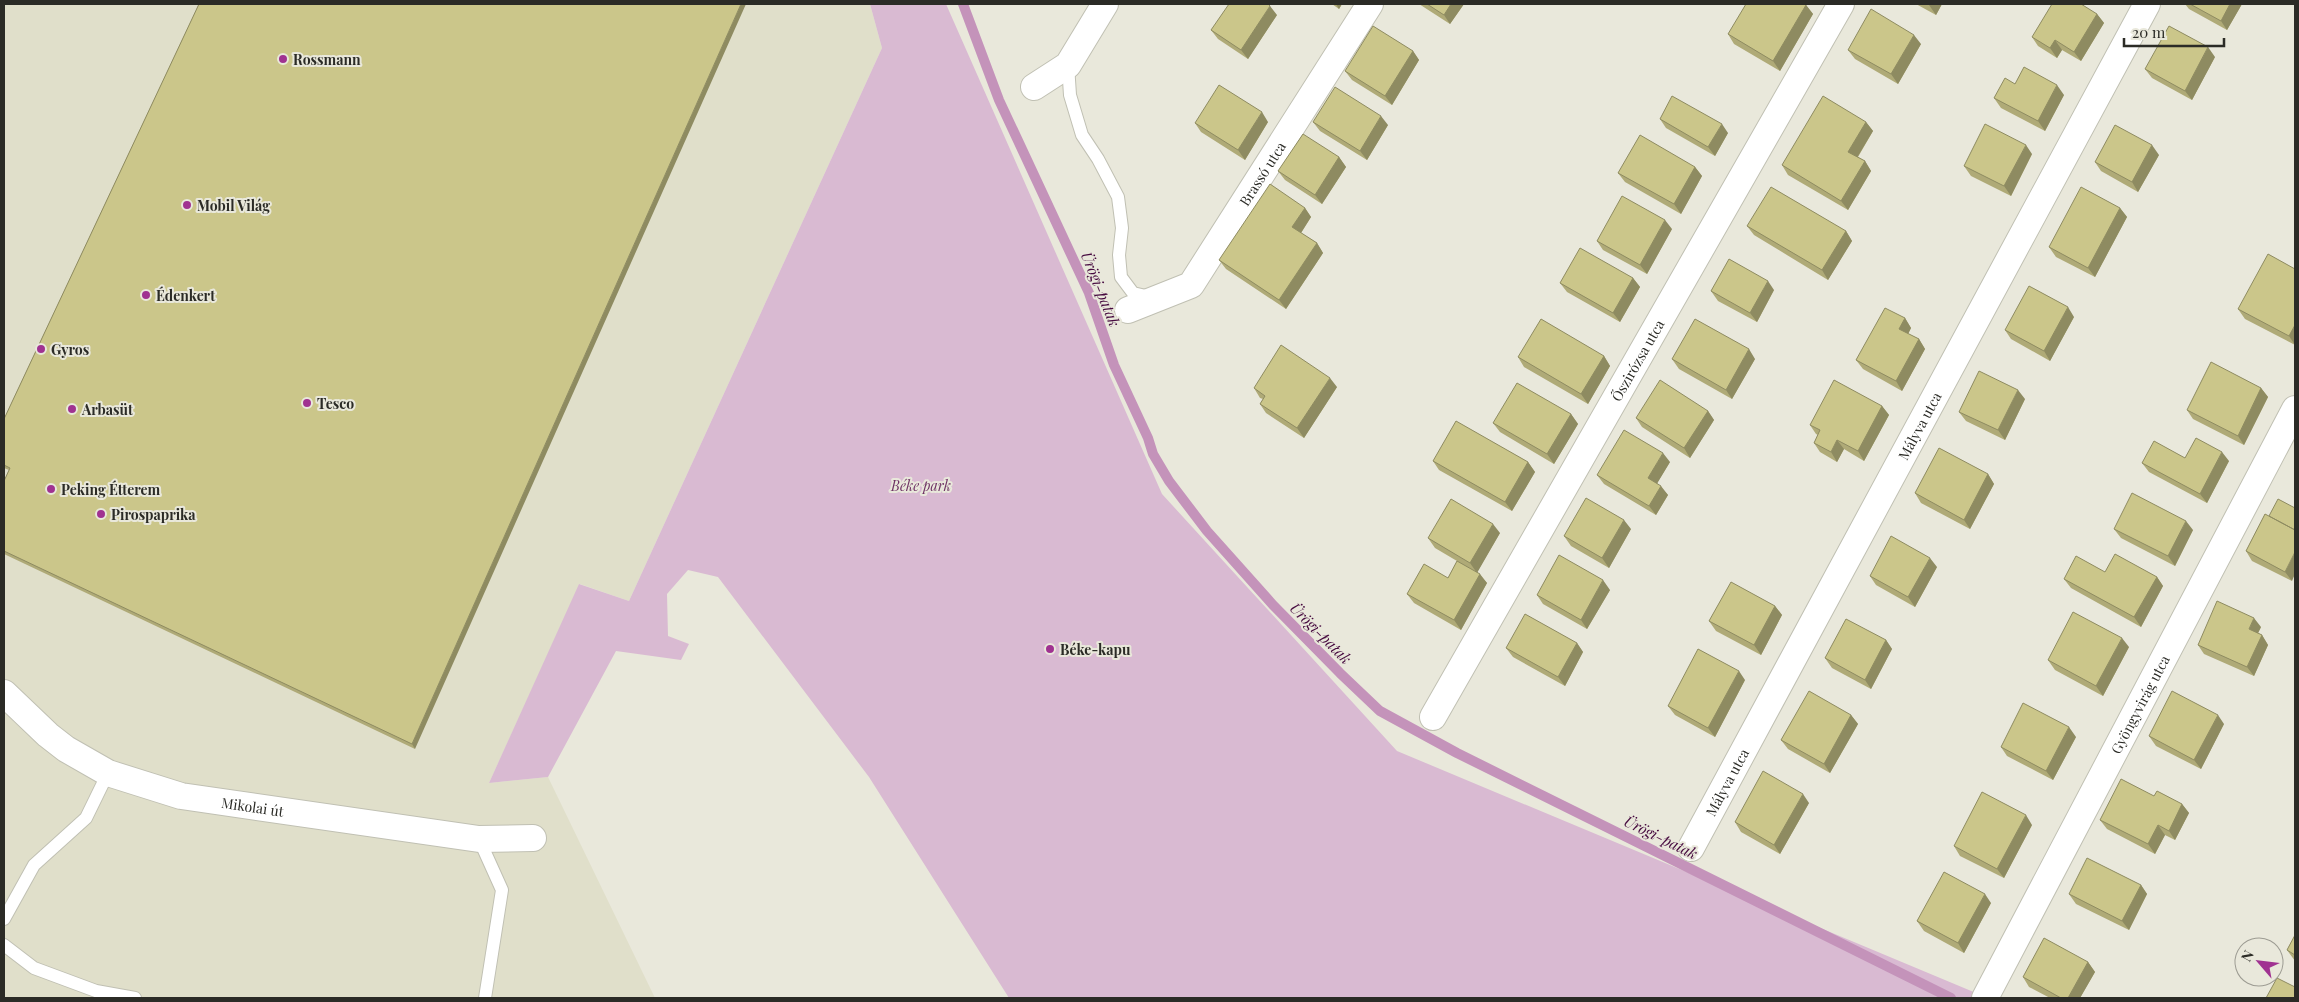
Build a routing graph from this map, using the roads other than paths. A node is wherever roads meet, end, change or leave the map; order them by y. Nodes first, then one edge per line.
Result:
1 (1105, 4) edge
2 (1370, 4) edge
3 (1841, 4) edge
4 (2147, 4) edge
5 (1068, 65) junction
6 (1034, 86) dead end
7 (1157, 299) junction
8 (1128, 310) dead end
9 (2295, 410) edge
10 (4, 693) edge
11 (1433, 717) dead end
12 (108, 773) junction
13 (533, 838) dead end
14 (479, 839) junction
15 (1691, 848) dead end
16 (4, 919) edge
17 (4, 945) edge
18 (1986, 996) edge
19 (135, 998) edge
20 (485, 998) edge

1 - 5 street
2 - 7 street, Brassó utca
3 - 11 street, Őszirózsa utca
4 - 15 street, Mályva utca
5 - 6 street
5 - 7 lane
7 - 8 street, Brassó utca
9 - 18 street, Gyöngyvirág utca
10 - 12 street, Mikolai út
12 - 14 street, Mikolai út
12 - 16 lane
13 - 14 street, Mikolai út
14 - 20 lane
17 - 19 lane

